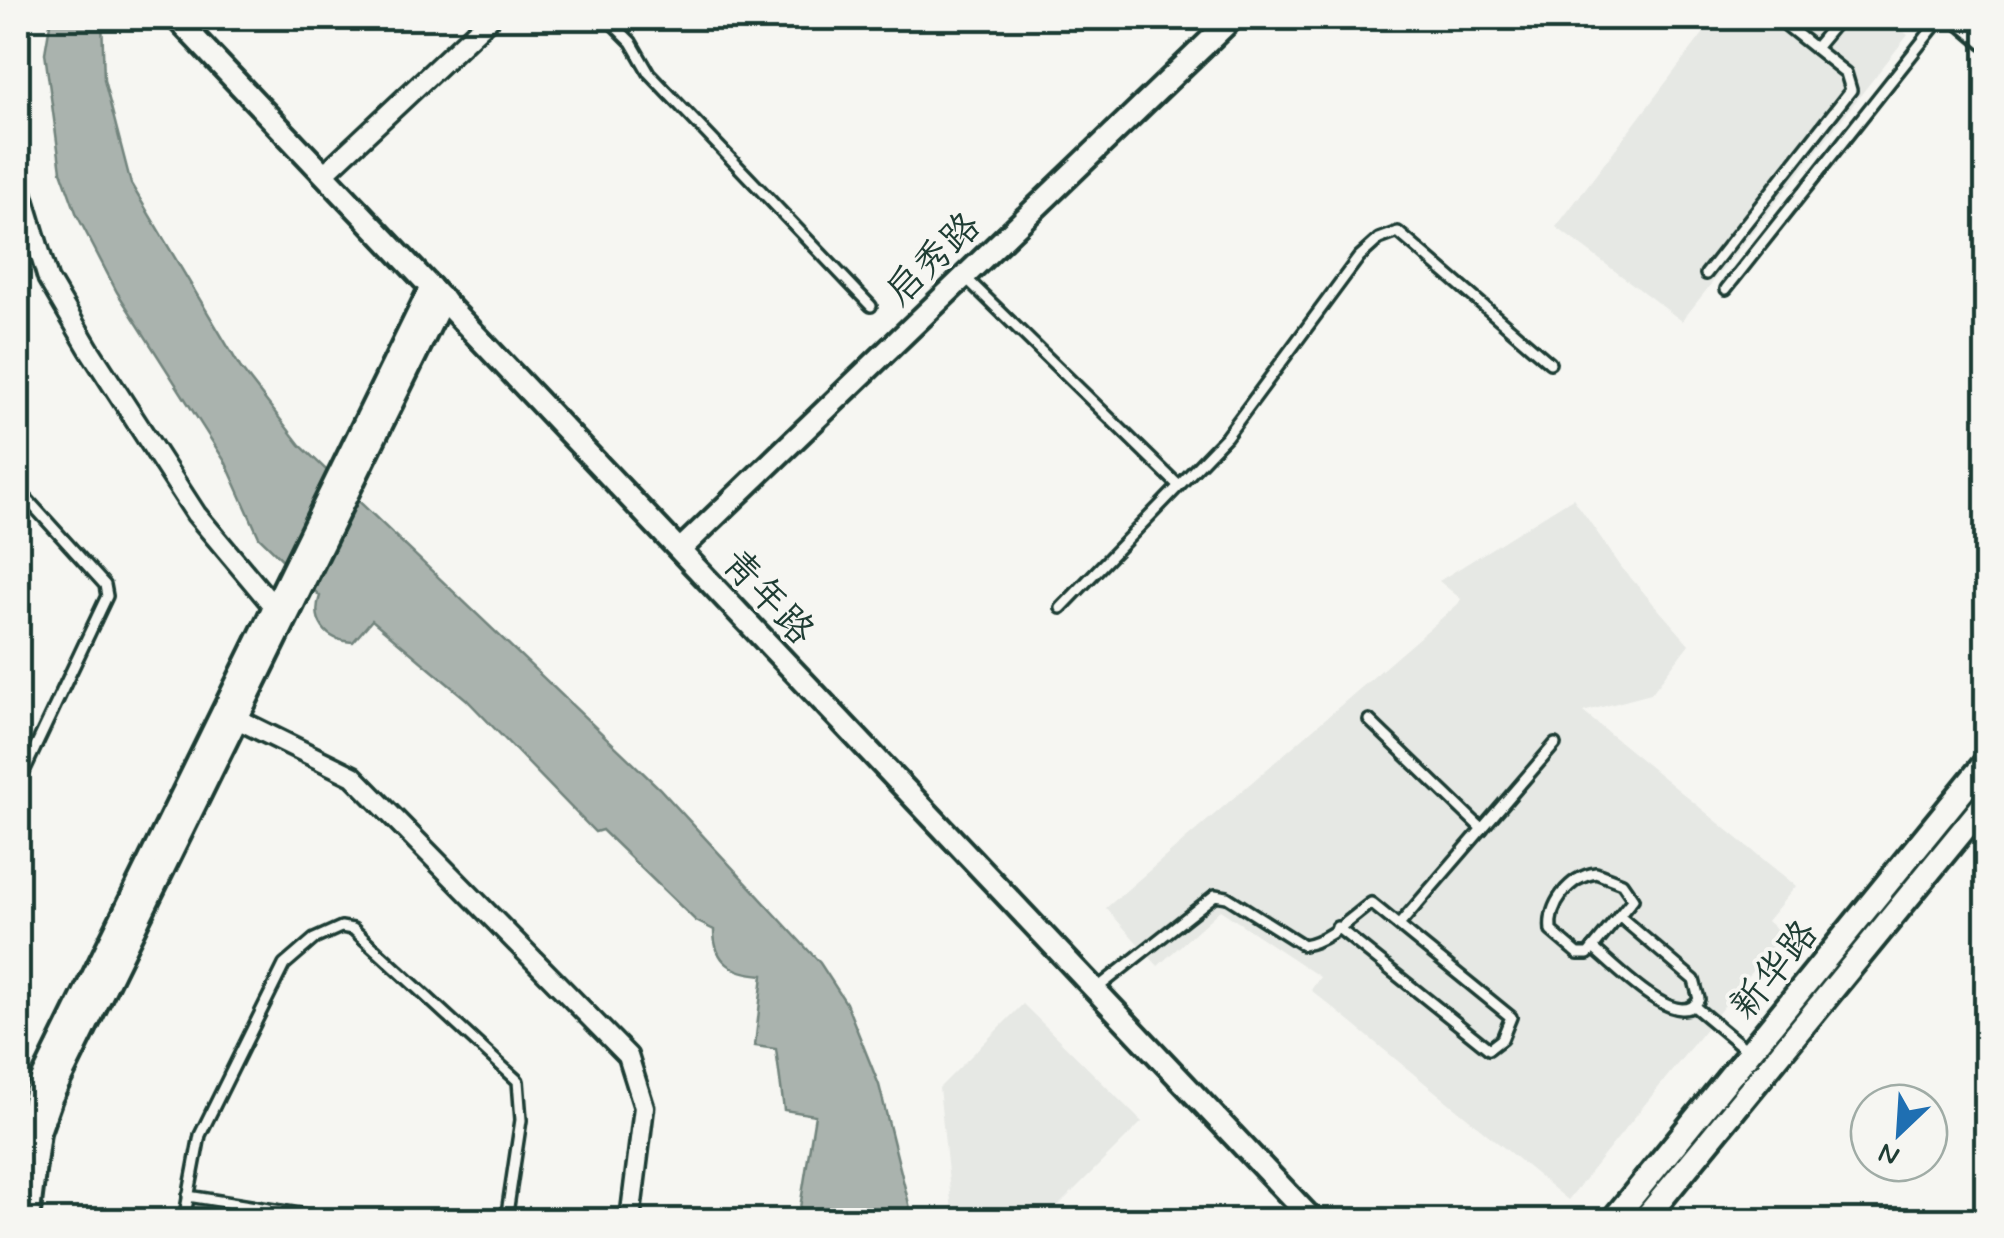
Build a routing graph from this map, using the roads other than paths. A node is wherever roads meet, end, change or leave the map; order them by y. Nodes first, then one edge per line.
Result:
1 (176, 18) edge
2 (490, 18) edge
3 (607, 18) edge
4 (1233, 18) edge
5 (1840, 18) edge
6 (1941, 18) edge
7 (1787, 26) dead end
8 (1816, 48) junction
9 (325, 173) junction
10 (18, 180) edge
11 (1706, 274) dead end
12 (964, 276) junction
13 (1726, 288) dead end
14 (437, 293) junction
15 (870, 306) dead end
16 (1550, 363) dead end
17 (1178, 484) junction
18 (18, 489) edge
19 (680, 550) junction
20 (284, 599) junction
21 (1060, 608) dead end
22 (236, 719) junction
23 (1369, 720) dead end
24 (1554, 744) dead end
25 (1986, 762) edge
26 (18, 784) edge
27 (1986, 802) edge
28 (1482, 829) junction
29 (1619, 916) junction
30 (1398, 926) junction
31 (1337, 927) junction
32 (1593, 948) junction
33 (1095, 991) junction
34 (1695, 1007) junction
35 (1750, 1052) junction
36 (18, 1166) edge
37 (188, 1196) junction
38 (28, 1220) edge
39 (184, 1220) edge
40 (338, 1220) edge
41 (506, 1220) edge
42 (630, 1220) edge
43 (1313, 1220) edge
44 (1613, 1220) edge
45 (1644, 1220) edge

1 - 9 street, 青年路
2 - 9 street
3 - 15 lane
4 - 12 street, 启秀路
5 - 8 lane
6 - 13 lane
7 - 8 lane
8 - 11 lane
9 - 14 street, 青年路
10 - 20 street
12 - 17 lane
12 - 19 street, 启秀路
14 - 19 street, 青年路
14 - 20 street
16 - 17 lane
17 - 21 lane
18 - 26 lane
19 - 33 street, 青年路
20 - 22 street
20 - 36 street
22 - 38 street
22 - 42 street
23 - 28 lane
24 - 28 lane
25 - 35 main road, 新华路
27 - 45 main road, 新华路
28 - 30 lane
29 - 32 lane
29 - 32 lane
29 - 34 lane
30 - 31 lane
30 - 31 lane
31 - 33 lane
32 - 34 lane
33 - 43 street, 青年路
34 - 35 lane
35 - 44 main road, 新华路
37 - 39 lane
37 - 40 lane
37 - 41 lane

